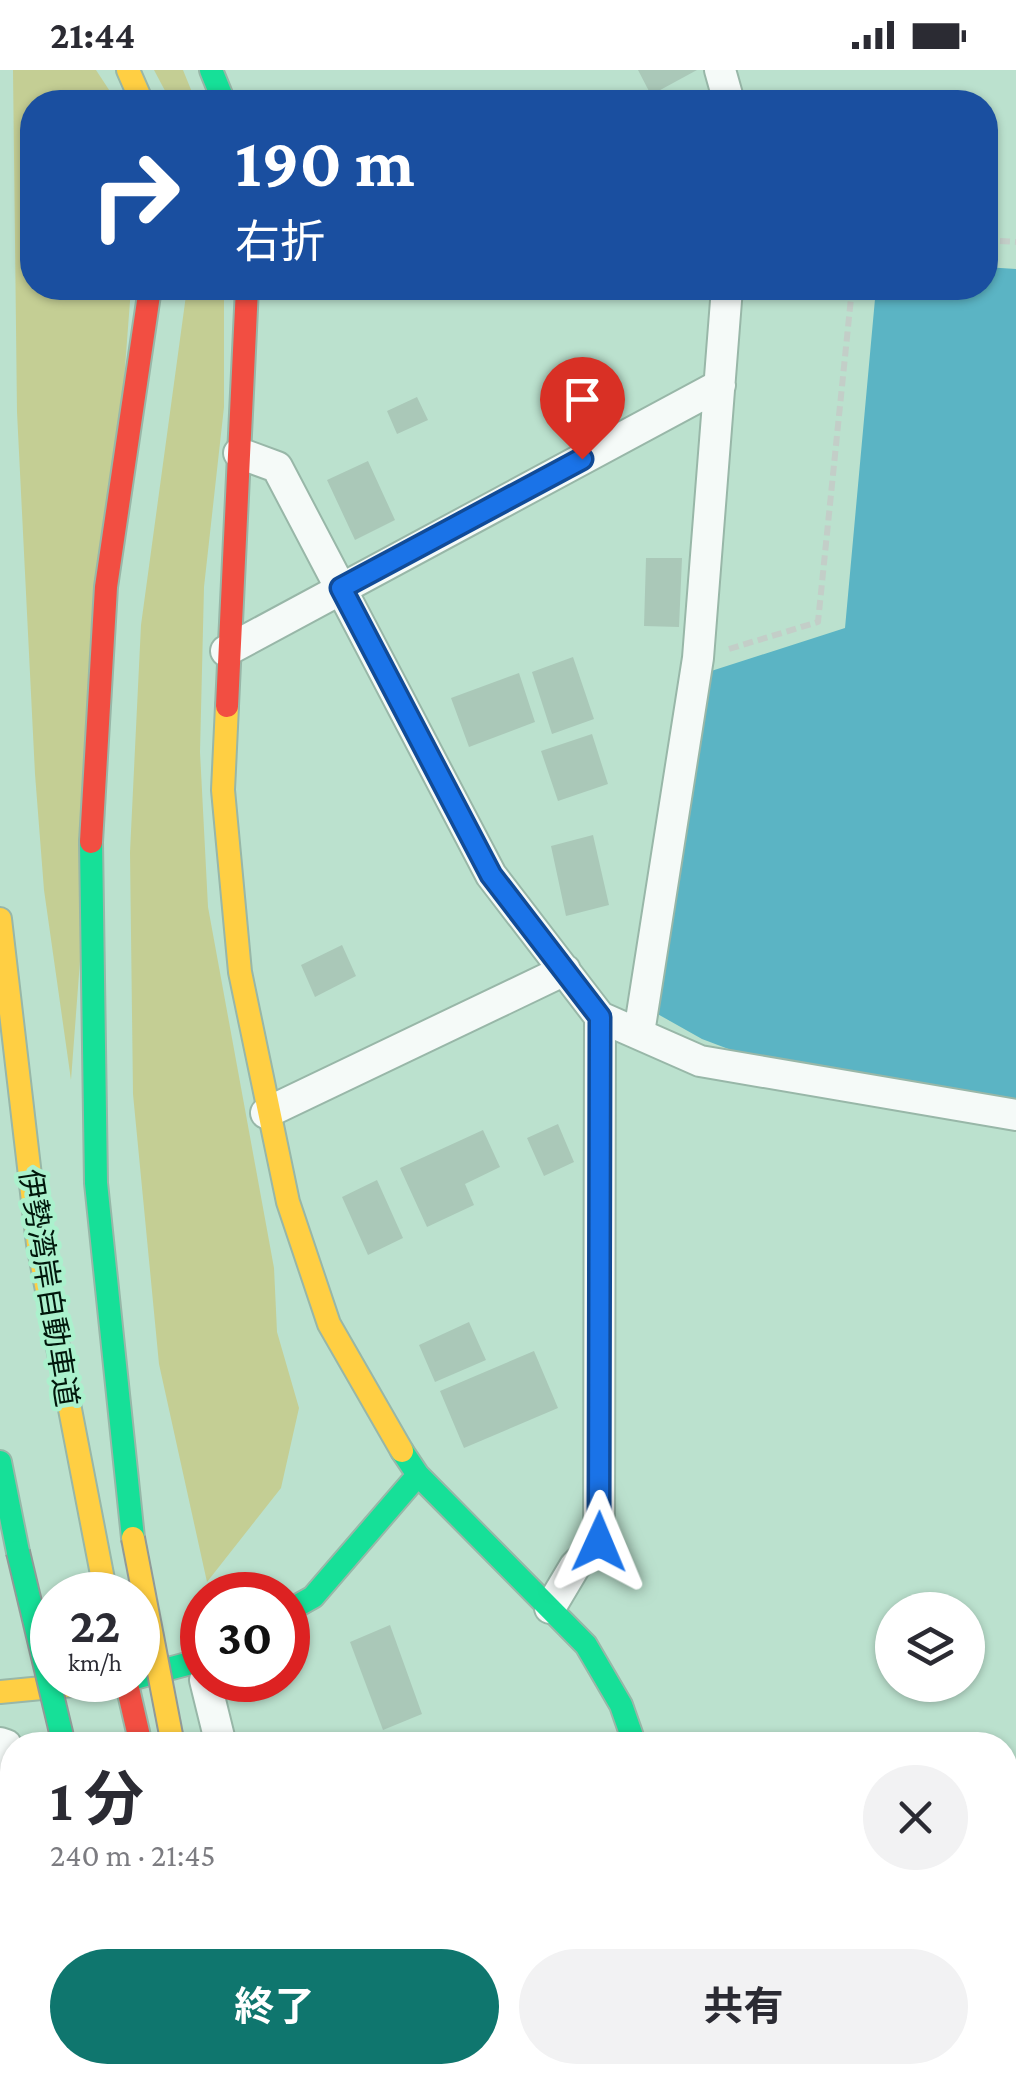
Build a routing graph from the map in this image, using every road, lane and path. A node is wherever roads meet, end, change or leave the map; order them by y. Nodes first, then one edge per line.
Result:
1 (148, 300) edge
2 (246, 300) edge
3 (726, 300) edge
4 (851, 300) edge
5 (720, 385) junction
6 (239, 453) junction
7 (341, 588) junction
8 (226, 652) junction
9 (698, 658) junction
10 (0, 919) edge
11 (566, 970) junction
12 (600, 1017) junction
13 (639, 1033) junction
14 (266, 1113) junction
15 (1016, 1114) edge
16 (0, 1462) edge
17 (418, 1475) junction
18 (101, 1572) edge
19 (310, 1599) edge
20 (550, 1608) junction
21 (30, 1689) edge
22 (0, 1692) edge
23 (131, 1702) edge
24 (211, 1702) edge
25 (61, 1732) edge
26 (139, 1732) edge
27 (170, 1732) edge
28 (218, 1732) edge
29 (631, 1732) edge

1 - 27 main road, bridge
2 - 6 main road
3 - 5 street
4 - 9 path
5 - 7 street
5 - 9 street
6 - 7 street
6 - 8 main road
7 - 8 street
7 - 11 street
8 - 14 main road
9 - 13 street
10 - 18 main road, 伊勢湾岸自動車道
11 - 12 street
11 - 14 street
12 - 13 street
12 - 20 street
13 - 15 street
14 - 17 main road
16 - 25 main road, bridge
17 - 19 main road
17 - 20 main road
20 - 29 main road
21 - 22 main road
23 - 26 main road
24 - 28 street

